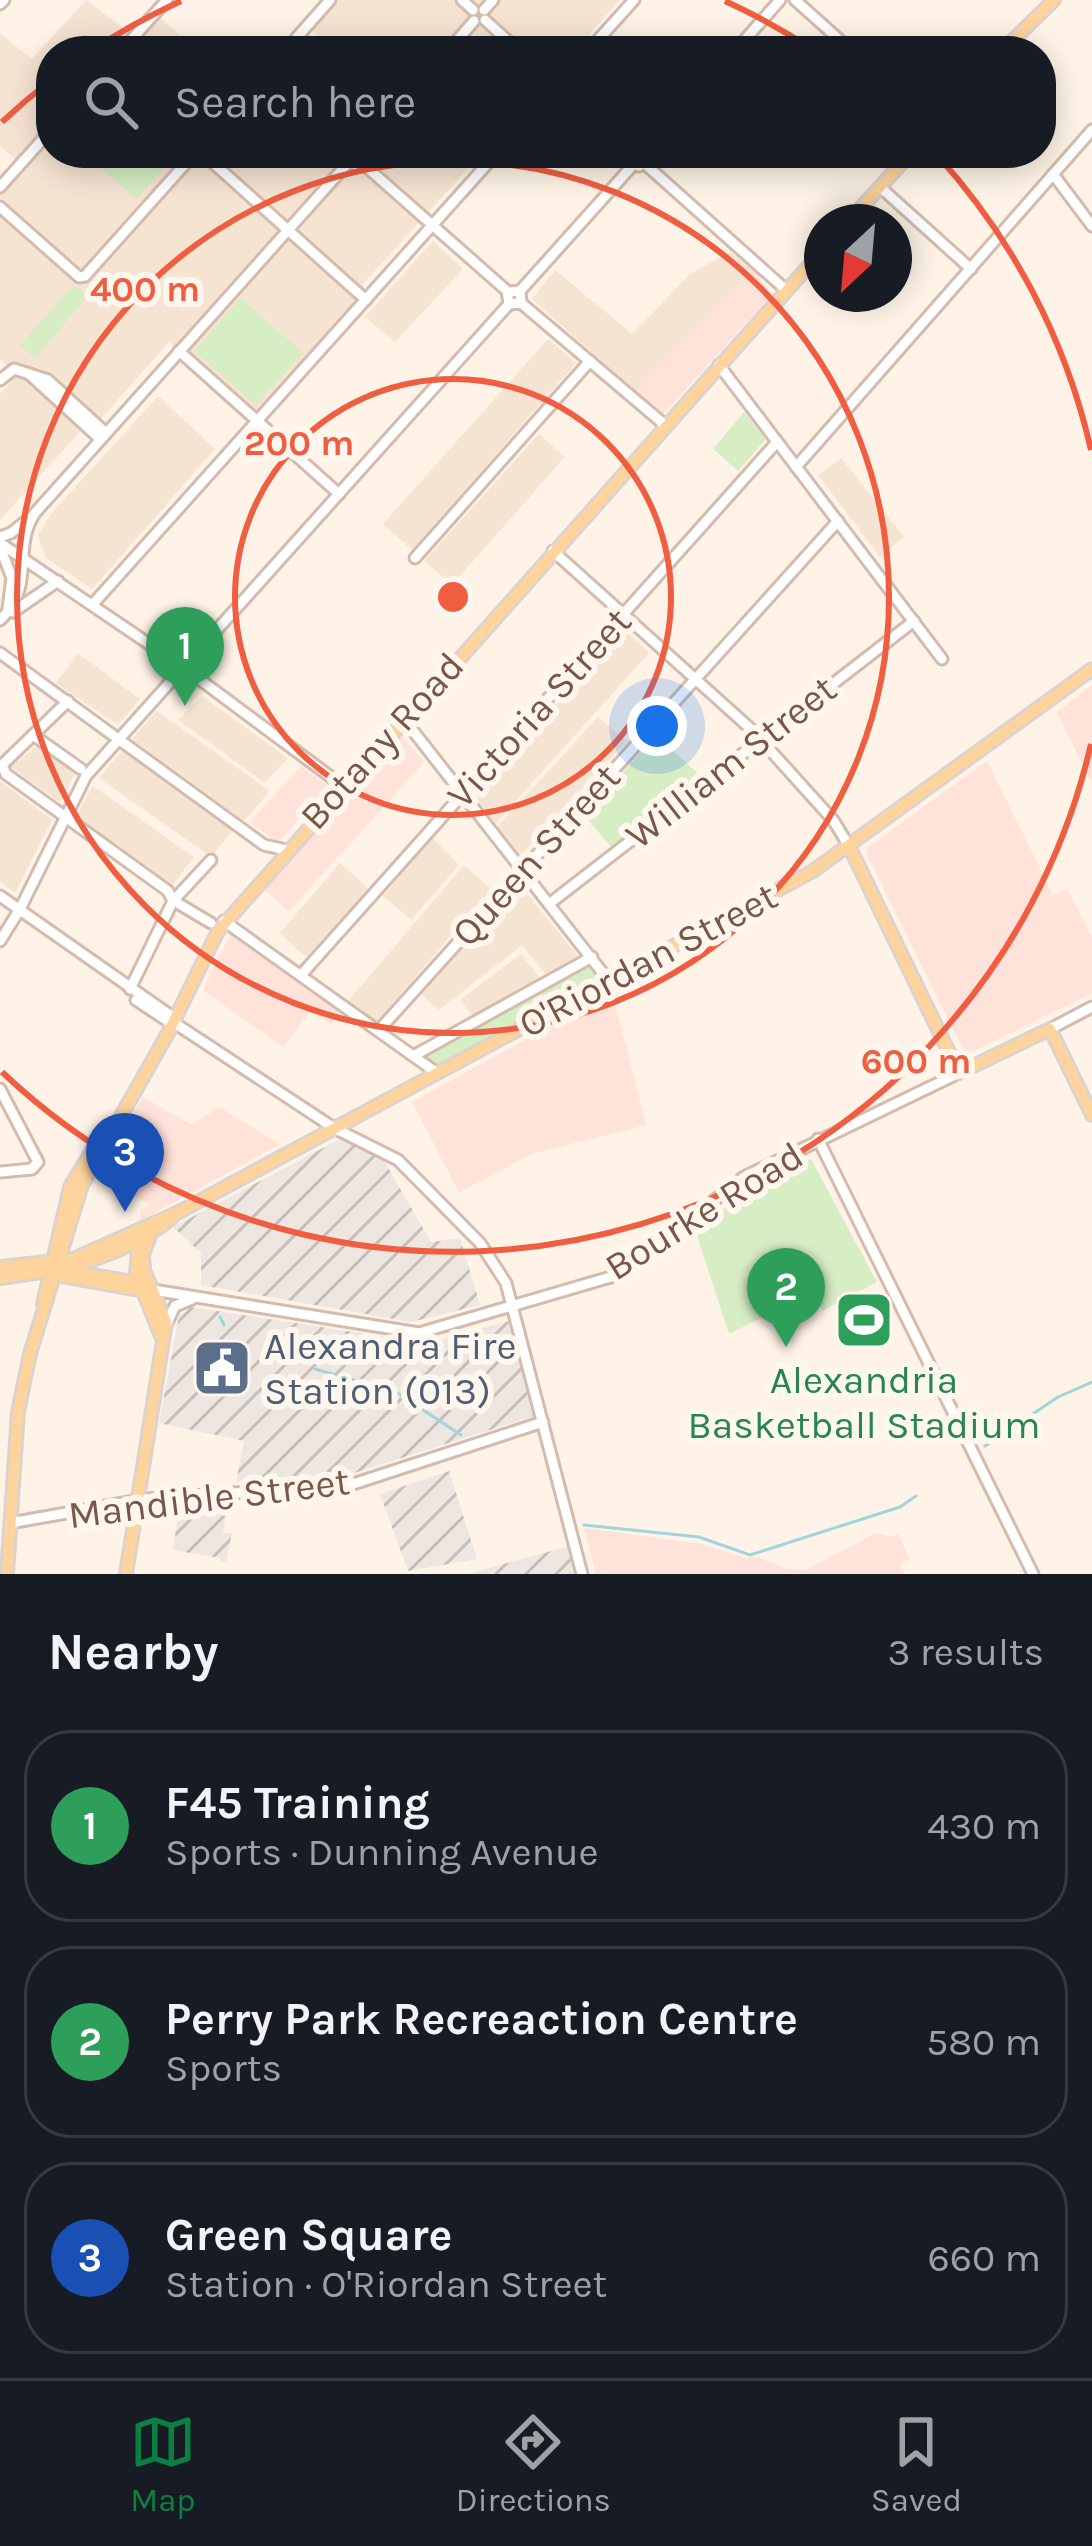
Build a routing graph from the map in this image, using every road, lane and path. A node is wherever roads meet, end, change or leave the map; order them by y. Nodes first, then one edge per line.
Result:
1 (167, 0) edge
2 (331, 0) edge
3 (462, 0) edge
4 (493, 0) edge
5 (634, 0) edge
6 (780, 0) edge
7 (795, 0) edge
8 (1054, 0) edge
9 (479, 15) junction
10 (135, 36) edge
11 (299, 36) edge
12 (461, 36) edge
13 (502, 36) edge
14 (602, 36) edge
15 (748, 36) edge
16 (835, 36) edge
17 (1017, 36) edge
18 (1092, 130) edge
19 (36, 147) edge
20 (184, 168) edge
21 (215, 168) edge
22 (343, 168) edge
23 (371, 168) edge
24 (484, 168) edge
25 (631, 168) edge
26 (649, 168) edge
27 (897, 168) edge
28 (1053, 175) junction
29 (0, 187) edge
30 (880, 187) junction
31 (864, 204) edge
32 (0, 207) edge
33 (433, 225) junction
34 (1092, 226) edge
35 (287, 231) junction
36 (970, 268) junction
37 (804, 270) edge
38 (786, 290) junction
39 (514, 298) junction
40 (366, 300) junction
41 (179, 351) junction
42 (590, 361) junction
43 (718, 365) junction
44 (22, 369) junction
45 (0, 380) edge
46 (68, 398) junction
47 (72, 414) junction
48 (257, 421) junction
49 (665, 425) junction
50 (103, 436) junction
51 (777, 442) junction
52 (796, 467) junction
53 (339, 494) junction
54 (39, 509) junction
55 (838, 521) junction
56 (0, 542) edge
57 (553, 550) junction
58 (415, 558) dead end
59 (24, 559) junction
60 (58, 581) junction
61 (93, 604) junction
62 (623, 614) junction
63 (2, 618) edge
64 (914, 621) junction
65 (0, 653) edge
66 (942, 659) dead end
67 (183, 668) junction
68 (1092, 669) edge
69 (694, 678) junction
70 (68, 700) junction
71 (403, 718) junction
72 (32, 735) junction
73 (121, 738) junction
74 (761, 740) junction
75 (1, 766) edge
76 (85, 772) junction
77 (343, 786) junction
78 (461, 794) junction
79 (64, 816) junction
80 (849, 846) junction
81 (286, 850) junction
82 (211, 860) dead end
83 (521, 870) junction
84 (0, 900) edge
85 (176, 903) junction
86 (549, 904) junction
87 (19, 912) junction
88 (218, 922) junction
89 (0, 941) edge
90 (592, 957) junction
91 (301, 975) junction
92 (609, 981) junction
93 (130, 989) junction
94 (1092, 1007) edge
95 (173, 1022) junction
96 (380, 1029) junction
97 (1050, 1029) junction
98 (415, 1054) junction
99 (437, 1073) junction
100 (959, 1073) junction
101 (0, 1089) edge
102 (3, 1100) edge
103 (1092, 1115) edge
104 (334, 1128) junction
105 (818, 1139) junction
106 (0, 1172) edge
107 (149, 1230) junction
108 (137, 1239) junction
109 (0, 1267) edge
110 (57, 1268) junction
111 (26, 1275) junction
112 (0, 1278) edge
113 (144, 1288) junction
114 (197, 1297) junction
115 (512, 1305) junction
116 (42, 1315) junction
117 (163, 1333) junction
118 (543, 1422) junction
119 (135, 1501) junction
120 (10, 1523) junction
121 (7, 1574) edge
122 (126, 1574) edge
123 (582, 1574) edge
124 (1033, 1574) edge

1 - 10 street
2 - 11 street
3 - 9 street
4 - 9 street
5 - 14 street
6 - 15 street
7 - 16 street
8 - 17 main road
9 - 12 street
9 - 13 street
18 - 28 street
19 - 29 street
20 - 32 street
21 - 35 street
22 - 35 street
23 - 33 street
24 - 33 street
25 - 39 street
26 - 38 street
27 - 30 main road
28 - 34 street
28 - 36 street
30 - 31 main road
30 - 36 street
33 - 39 street
33 - 40 street
35 - 40 street
35 - 41 street
36 - 52 street
37 - 38 main road, Botany Road
38 - 43 main road, Botany Road
39 - 42 street
39 - 53 street
40 - 48 street
41 - 48 street
41 - 50 street
42 - 49 street
42 - 58 street
43 - 49 main road, Botany Road
43 - 51 street
44 - 45 street
44 - 46 street
44 - 47 street
46 - 47 street
46 - 50 street
47 - 50 street
48 - 53 street
48 - 61 street
49 - 57 main road, Botany Road
50 - 54 street
51 - 52 street
51 - 62 street, Victoria Street
52 - 55 street
53 - 67 street
54 - 56 street
54 - 59 street
55 - 64 street
55 - 69 street, Queen Street
56 - 59 street
56 - 63 street
57 - 62 street
57 - 71 main road, Botany Road
59 - 60 street
59 - 63 street
60 - 61 street
60 - 63 street
61 - 67 street
62 - 69 street
62 - 78 street, Victoria Street
64 - 66 street
64 - 74 street, William Street
65 - 70 street
67 - 73 street
67 - 77 street
68 - 80 main road, O'Riordan Street
69 - 74 street
69 - 83 street, Queen Street
70 - 72 street
70 - 73 street
71 - 77 main road, Botany Road
71 - 78 street
72 - 75 street
72 - 76 street
73 - 76 street
73 - 81 street
74 - 80 street
74 - 86 street, William Street
75 - 79 street
76 - 79 street
77 - 81 main road, Botany Road
78 - 83 street
78 - 91 street, Victoria Street
79 - 85 street
79 - 87 street
80 - 92 main road, O'Riordan Street
80 - 100 main road
81 - 88 main road, Botany Road
82 - 85 street
83 - 86 street
83 - 96 street, Queen Street
84 - 87 street
85 - 88 street
85 - 93 street
86 - 90 street
87 - 89 street
87 - 93 street
87 - 95 street
88 - 91 street
88 - 95 main road, Botany Road
90 - 92 street
90 - 98 street
91 - 96 street
92 - 99 main road, O'Riordan Street
93 - 95 street
94 - 97 street, Bourke Road
95 - 104 street
95 - 110 main road, Botany Road
96 - 98 street
97 - 100 main road, Bourke Road
97 - 103 main road
98 - 99 street
99 - 104 main road, O'Riordan Street
100 - 105 street, Bourke Road
101 - 102 street
102 - 106 street
104 - 107 main road, O'Riordan Street
104 - 115 street
105 - 115 street, Bourke Road
105 - 124 street
107 - 108 main road, O'Riordan Street
107 - 110 main road, O'Riordan Street
107 - 113 main road
108 - 110 main road
108 - 113 main road
109 - 110 main road
110 - 111 main road
110 - 113 main road, Bourke Road
110 - 116 main road, Botany Road
111 - 112 main road
111 - 116 main road
113 - 114 street, Bourke Road
113 - 117 main road
114 - 115 street, Bourke Road
114 - 117 street
115 - 118 street
116 - 120 main road, Botany Road
117 - 119 main road
118 - 119 street, Mandible Street
118 - 123 street
119 - 120 street, Mandible Street
119 - 122 main road
120 - 121 main road, Botany Road

